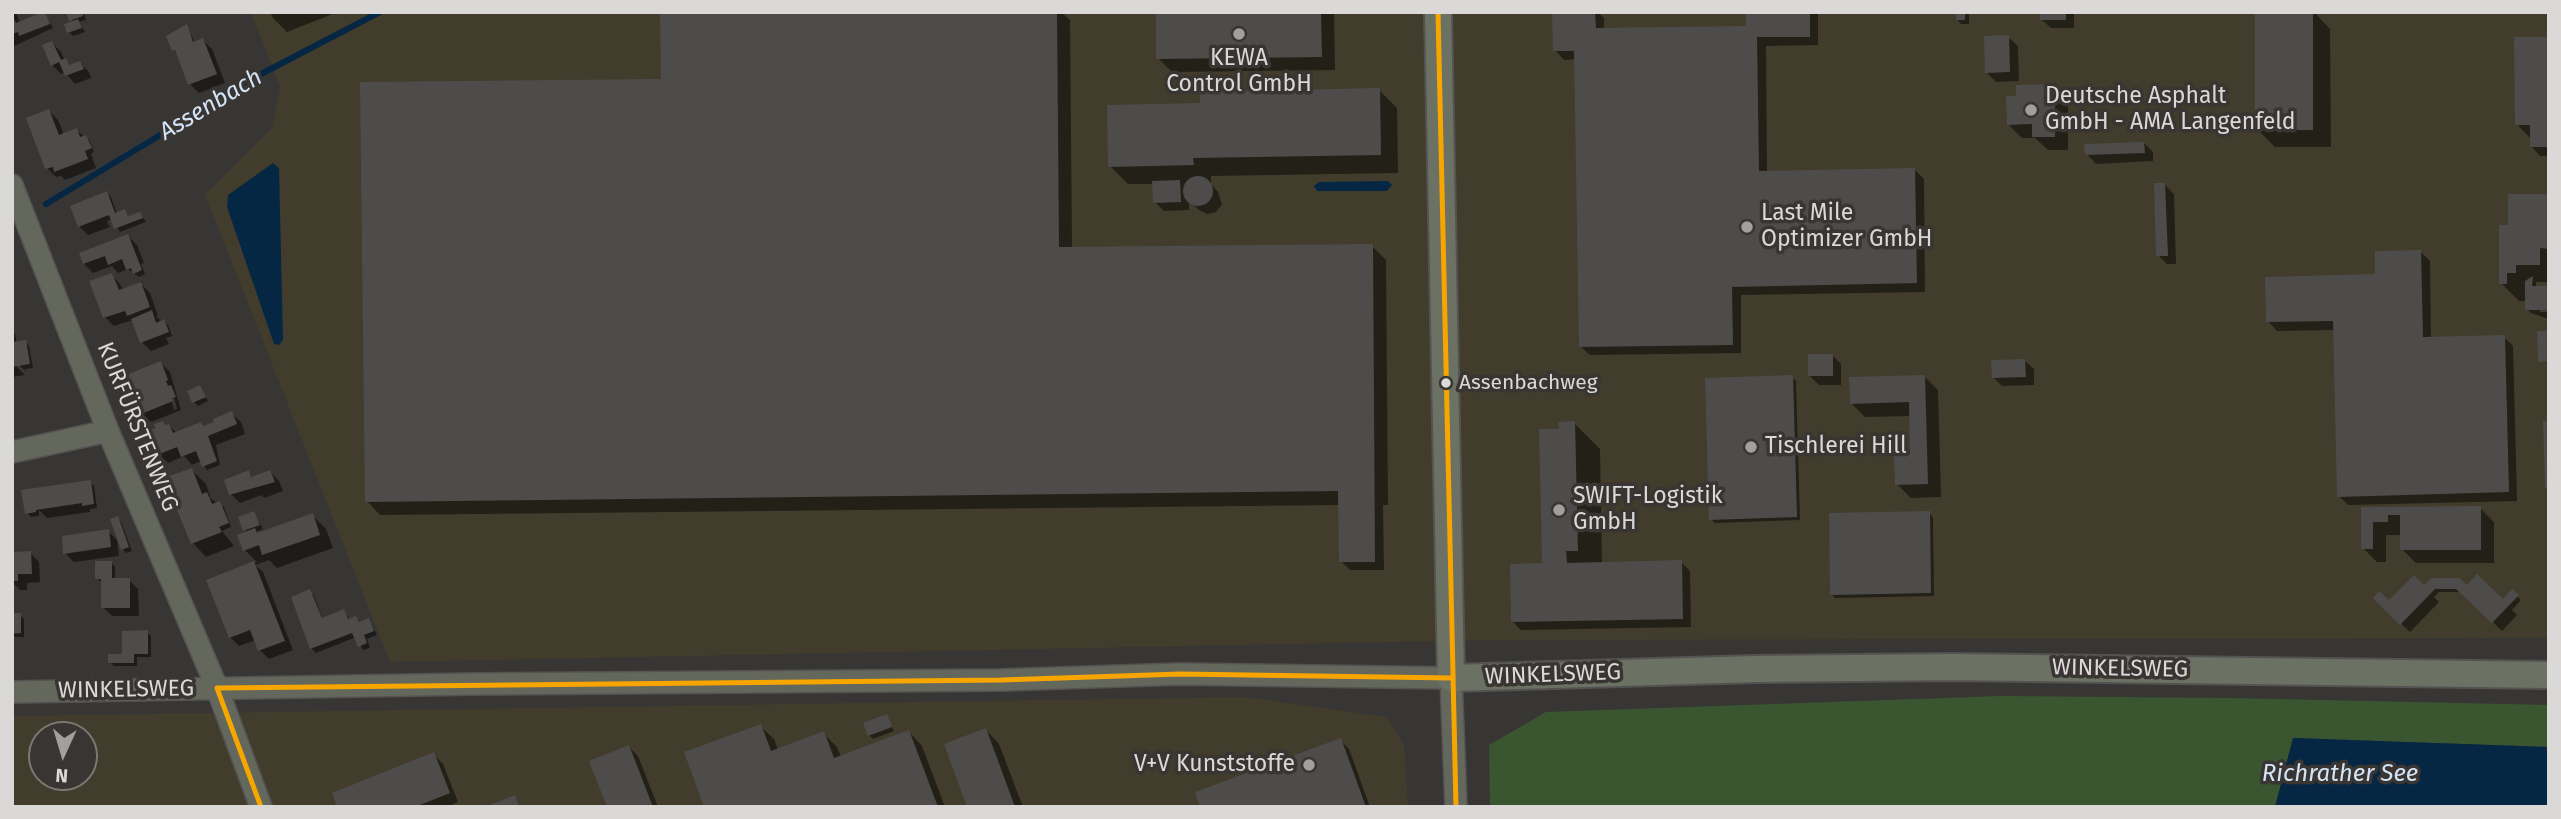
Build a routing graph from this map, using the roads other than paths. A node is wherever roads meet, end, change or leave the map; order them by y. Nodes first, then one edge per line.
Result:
1 (1438, 12) edge
2 (12, 185) edge
3 (108, 431) junction
4 (12, 452) edge
5 (2549, 675) edge
6 (1451, 678) junction
7 (217, 688) junction
8 (12, 692) edge
9 (261, 807) edge
10 (1456, 807) edge

1 - 6 main road
2 - 3 street, KURFÜRSTENWEG
3 - 4 street
3 - 7 street, KURFÜRSTENWEG
5 - 6 main road, WINKELSWEG
6 - 7 street, WINKELSWEG
6 - 10 street
7 - 8 street, WINKELSWEG
7 - 9 street, KURFÜRSTENWEG

